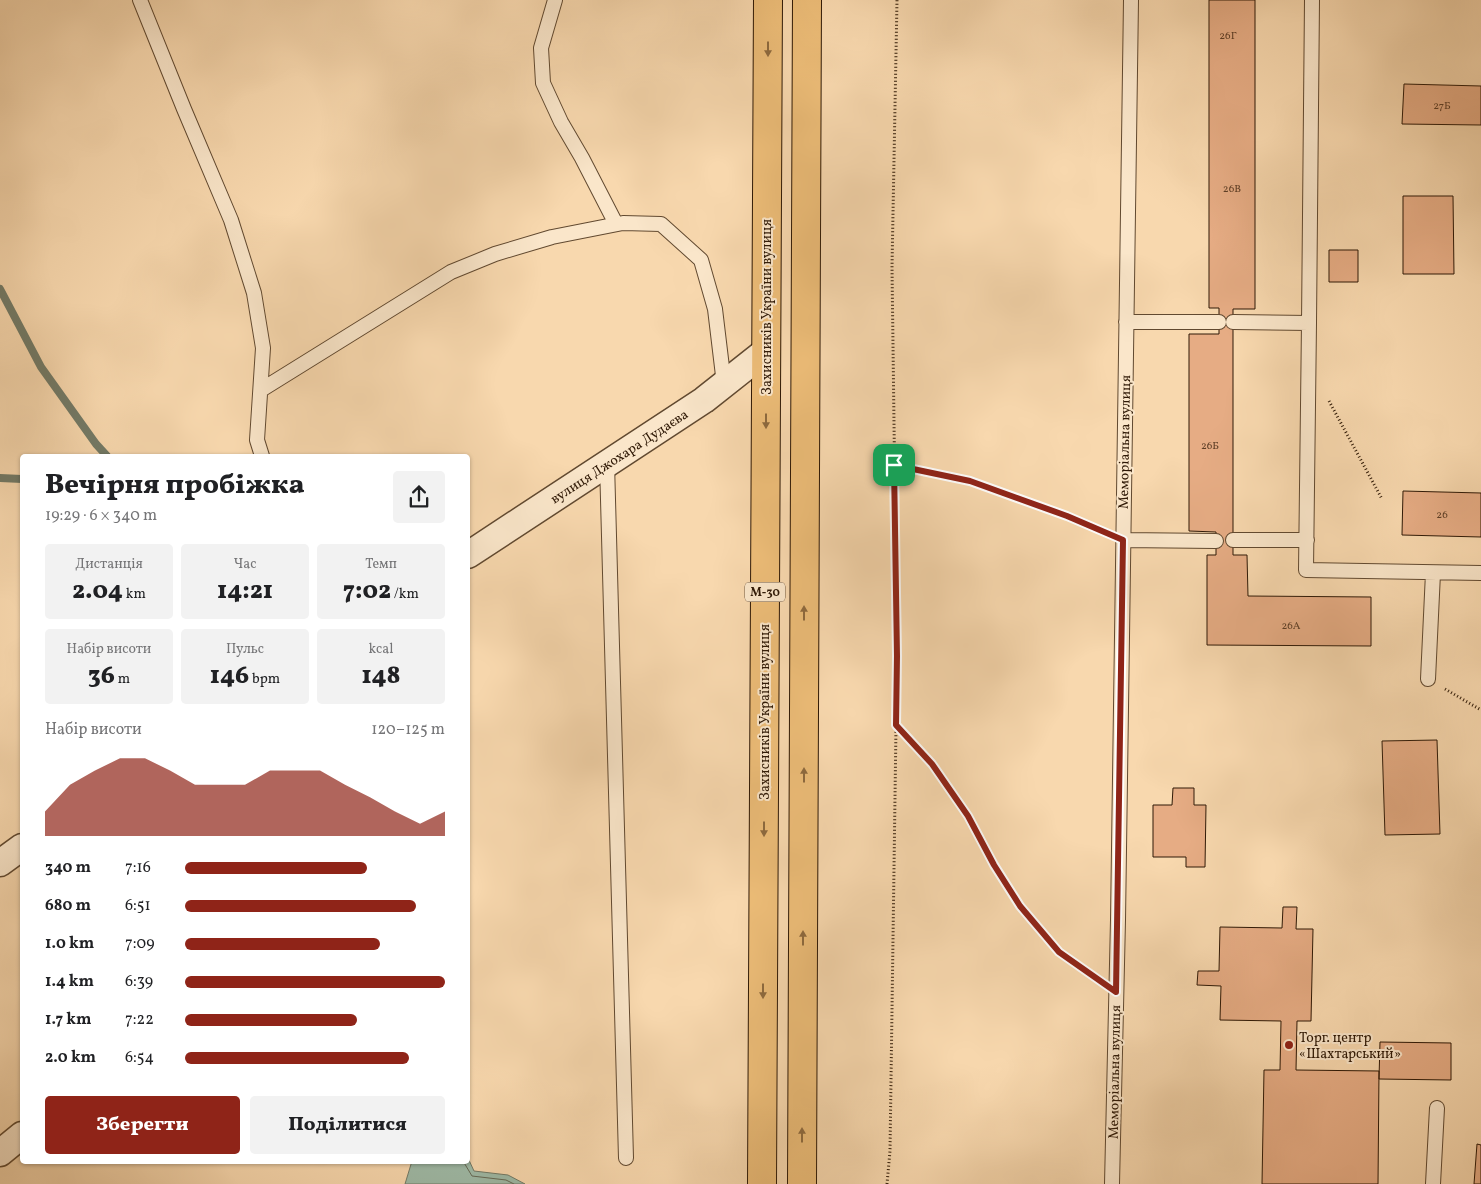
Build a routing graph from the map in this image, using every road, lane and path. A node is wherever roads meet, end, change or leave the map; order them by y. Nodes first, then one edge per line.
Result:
1 (140, 0) edge
2 (555, 0) edge
3 (768, 0) edge
4 (808, 0) edge
5 (897, 0) edge
6 (1131, 0) edge
7 (1312, 0) edge
8 (616, 224) junction
9 (1126, 322) junction
10 (1309, 323) junction
11 (766, 351) junction
12 (1308, 362) junction
13 (724, 384) junction
14 (261, 390) junction
15 (261, 454) edge
16 (607, 463) junction
17 (894, 465) junction
18 (1382, 499) dead end
19 (1123, 540) junction
20 (1233, 540) dead end
21 (1307, 540) junction
22 (1216, 541) dead end
23 (470, 554) edge
24 (1433, 573) junction
25 (1481, 573) edge
26 (1428, 679) joint
27 (1481, 710) edge
28 (896, 725) junction
29 (20, 849) edge
30 (0, 863) edge
31 (1116, 992) junction
32 (1437, 1108) dead end
33 (20, 1136) edge
34 (0, 1154) edge
35 (626, 1158) dead end
36 (762, 1184) edge
37 (802, 1184) edge
38 (887, 1184) edge
39 (1112, 1184) edge
40 (1433, 1184) edge

1 - 14 lane
2 - 8 lane
3 -> 11 highway, Захисників України вулиця / М-30
37 -> 4 highway, М-30
5 - 17 path
6 - 9 lane, Меморіальна вулиця
7 - 10 lane
8 - 13 lane
8 - 14 lane
9 - 10 lane
9 - 19 lane, Меморіальна вулиця
10 - 12 lane
11 - 13 street, вулиця Джохара Дудаєва
11 -> 36 highway, Захисників України вулиця / М-30
12 - 18 path
12 - 21 lane
13 - 16 street, вулиця Джохара Дудаєва
14 - 15 lane
16 - 23 street, вулиця Джохара Дудаєва
16 - 35 lane
17 - 19 path
17 - 28 path
19 - 22 lane
19 - 31 lane, Меморіальна вулиця
20 - 21 lane
21 - 24 lane
24 - 25 lane
24 - 26 lane
26 - 27 path
28 - 31 path
28 - 38 path
29 - 30 street
31 - 39 lane, Меморіальна вулиця
32 - 40 lane
33 - 34 street

